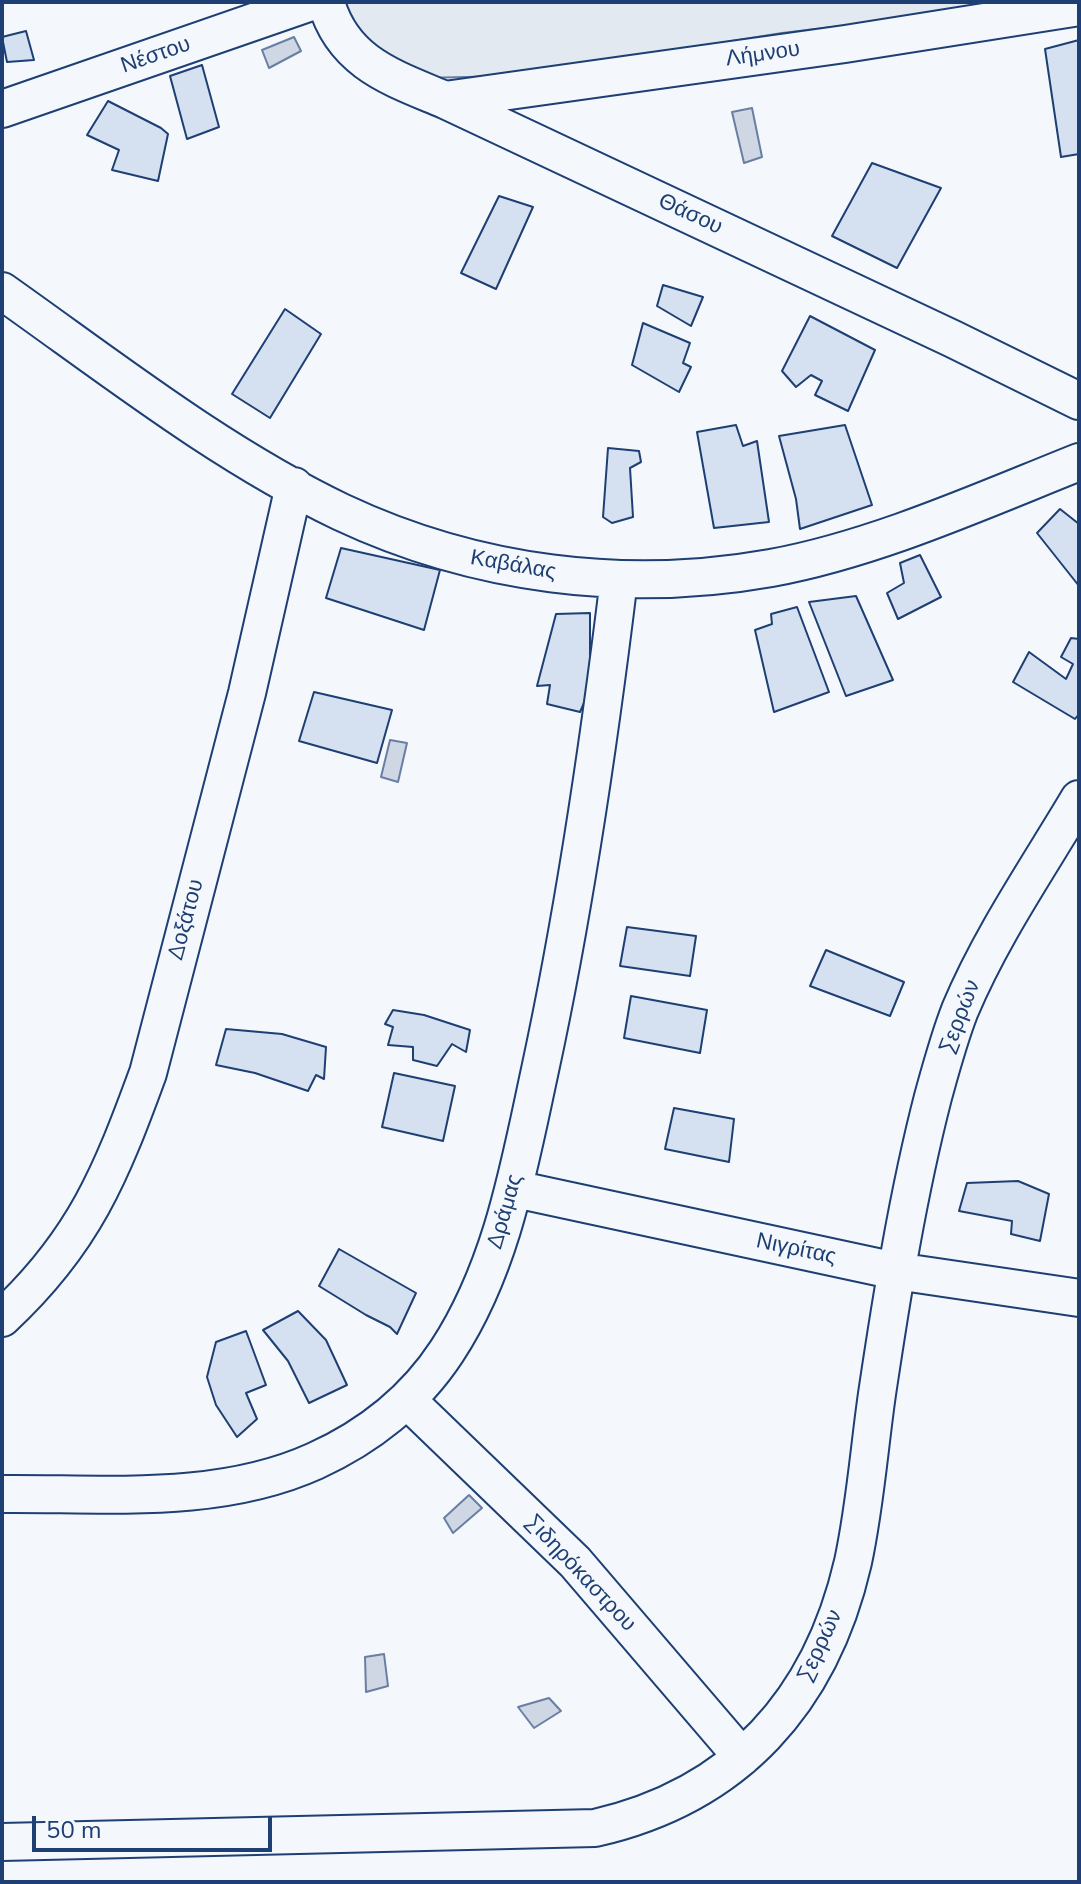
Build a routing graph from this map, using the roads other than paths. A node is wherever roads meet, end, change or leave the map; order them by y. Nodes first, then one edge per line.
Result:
1 (311, 2) edge
2 (326, 2) edge
3 (1079, 7) edge
4 (445, 100) junction
5 (2, 109) edge
6 (2, 291) edge
7 (1079, 401) edge
8 (1079, 462) edge
9 (294, 486) junction
10 (619, 579) junction
11 (1079, 799) edge
12 (515, 1189) junction
13 (896, 1271) junction
14 (1079, 1298) edge
15 (2, 1318) edge
16 (407, 1400) junction
17 (2, 1494) edge
18 (742, 1757) junction
19 (2, 1842) edge

1 - 5 street, Νέστου
2 - 4 street, Θάσου
3 - 4 street, Λήμνου
4 - 7 street, Θάσου
6 - 9 street, Καβάλας
8 - 10 street, Καβάλας
9 - 10 street, Καβάλας
9 - 15 street, Δοξάτου
10 - 12 street, Δράμας
11 - 13 street, Σερρών
12 - 13 street, Νιγρίτας
12 - 16 street, Δράμας
13 - 14 street, Νιγρίτας
13 - 18 street, Σερρών
16 - 17 street, Δράμας
16 - 18 street, Σιδηρόκαστρου
18 - 19 street, Σερρών

